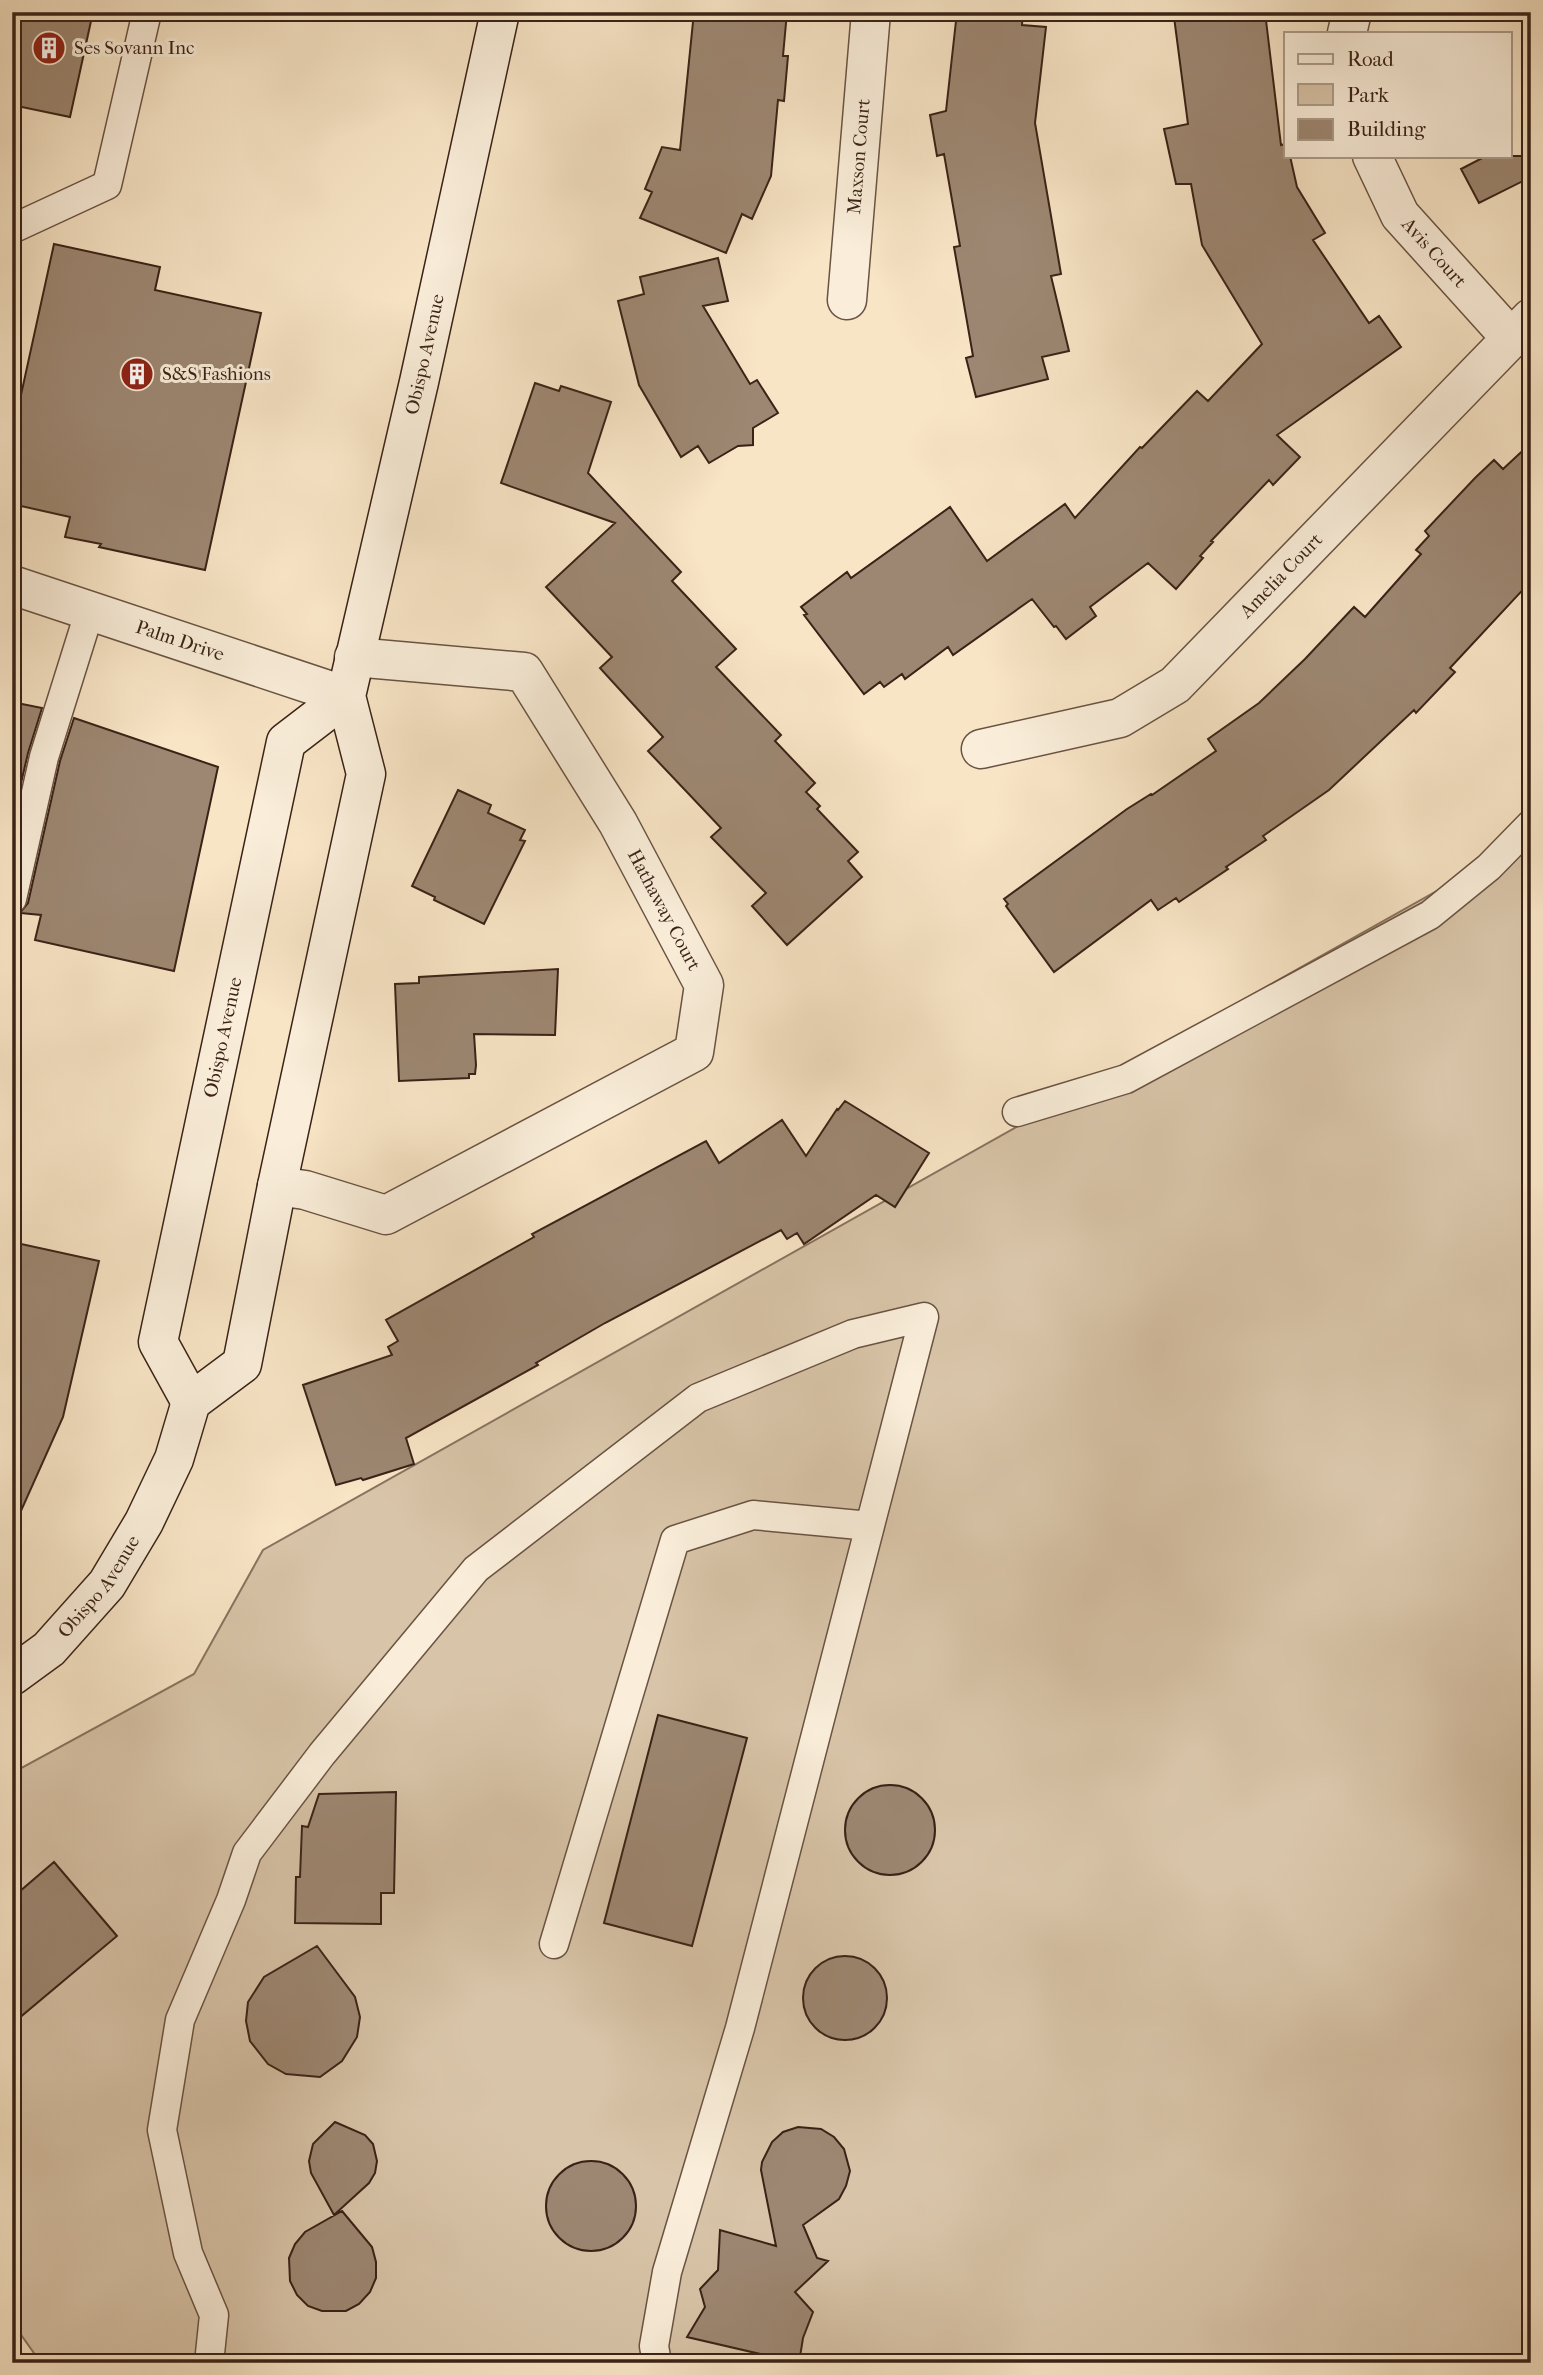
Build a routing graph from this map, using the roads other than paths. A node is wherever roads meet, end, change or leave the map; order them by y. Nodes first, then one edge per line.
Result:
1 (147, 12) edge
2 (500, 12) edge
3 (871, 12) edge
4 (1352, 12) edge
5 (1347, 32) edge
6 (1373, 158) edge
7 (12, 229) edge
8 (847, 300) dead end
9 (1521, 328) edge
10 (12, 585) edge
11 (90, 610) junction
12 (354, 657) junction
13 (346, 696) junction
14 (981, 749) dead end
15 (1531, 824) edge
16 (12, 899) edge
17 (1017, 1112) dead end
18 (276, 1186) junction
19 (191, 1402) junction
20 (870, 1526) junction
21 (12, 1675) edge
22 (554, 1944) dead end
23 (209, 2363) edge
24 (657, 2363) edge

1 - 7 lane
2 - 12 street, Obispo Avenue
3 - 8 street, Maxson Court
4 - 5 street
6 - 9 street, Avis Court
9 - 14 street, Amelia Court
10 - 11 street, Palm Drive
11 - 13 street, Palm Drive
11 - 16 lane
12 - 13 street, Obispo Avenue
12 - 18 street, Hathaway Court
13 - 18 street, Obispo Avenue
13 - 19 street, Obispo Avenue
15 - 17 lane
18 - 19 street, Obispo Avenue
19 - 21 street, Obispo Avenue
20 - 22 lane
20 - 23 lane
20 - 24 lane

